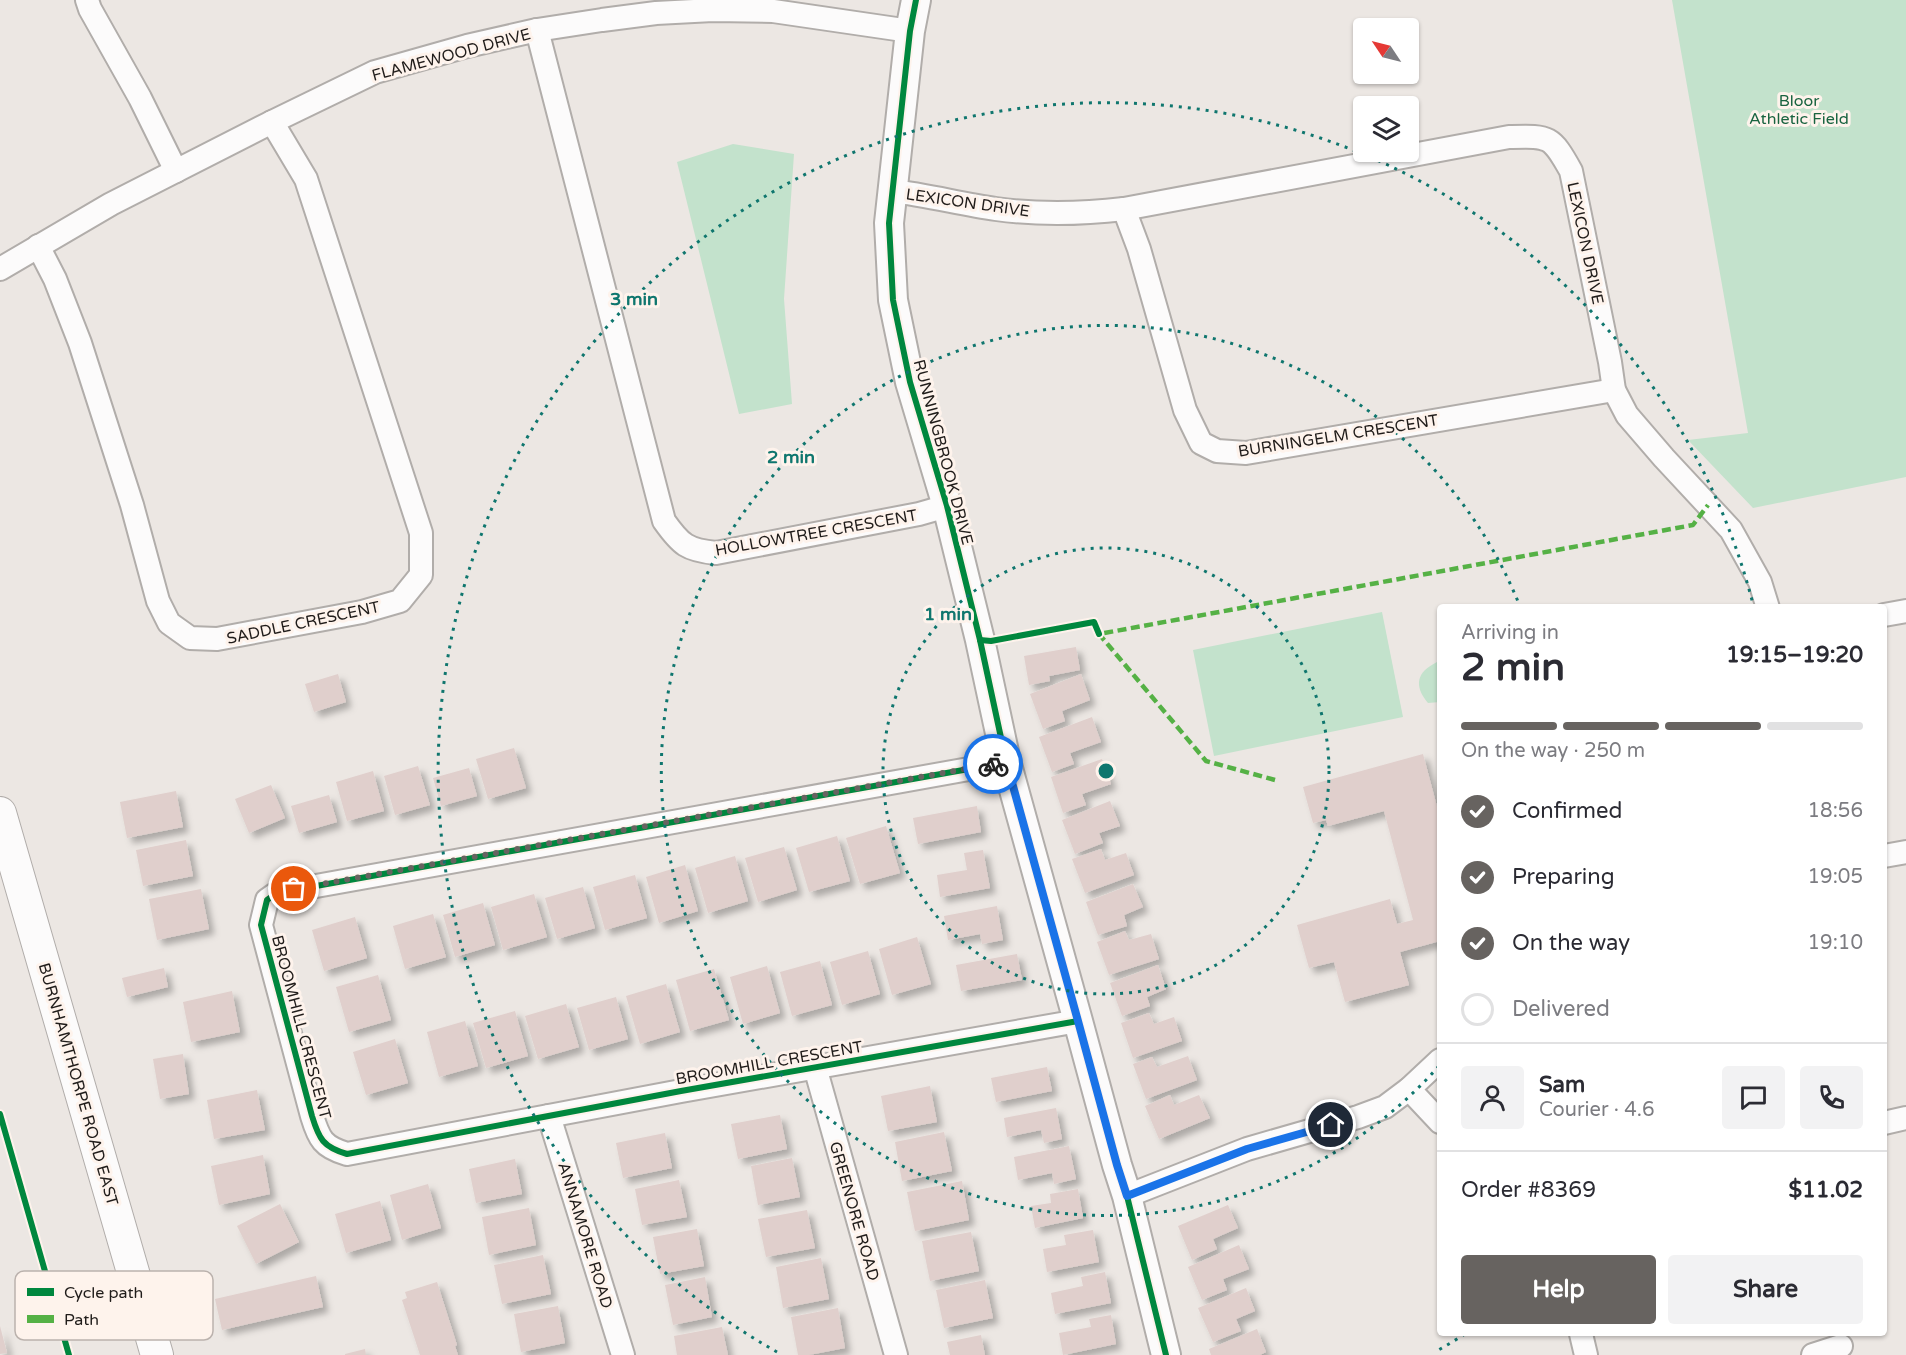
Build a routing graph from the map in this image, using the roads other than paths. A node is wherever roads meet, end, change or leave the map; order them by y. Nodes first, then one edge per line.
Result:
1 (87, 0) edge
2 (916, 0) edge
3 (656, 7) edge
4 (537, 30) junction
5 (910, 31) junction
6 (272, 122) junction
7 (176, 171) junction
8 (892, 191) junction
9 (1124, 209) junction
10 (38, 246) junction
11 (0, 269) edge
12 (1614, 390) junction
13 (947, 506) junction
14 (1767, 604) edge
15 (1906, 611) edge
16 (1887, 614) edge
17 (1006, 761) junction
18 (0, 813) edge
19 (1906, 852) edge
20 (1887, 855) edge
21 (1078, 1021) junction
22 (1437, 1063) edge
23 (815, 1067) junction
24 (1409, 1089) junction
25 (549, 1116) junction
26 (1906, 1118) edge
27 (1437, 1119) edge
28 (1887, 1122) edge
29 (1127, 1196) junction
30 (133, 1271) edge
31 (1581, 1336) edge
32 (153, 1340) edge
33 (1841, 1345) edge
34 (157, 1355) edge
35 (623, 1355) edge
36 (896, 1355) edge
37 (1166, 1355) edge
38 (1586, 1355) edge
39 (1813, 1355) edge

1 - 7 street
2 - 5 street, RUNNINGBROOK DRIVE
3 - 4 street, FLAMEWOOD DRIVE
3 - 5 street, FLAMEWOOD DRIVE
4 - 6 street, FLAMEWOOD DRIVE
4 - 13 street, HOLLOWTREE CRESCENT
5 - 8 street, RUNNINGBROOK DRIVE
6 - 7 street, FLAMEWOOD DRIVE
6 - 10 street, SADDLE CRESCENT
7 - 10 street, FLAMEWOOD DRIVE
8 - 9 street, LEXICON DRIVE
8 - 13 street, RUNNINGBROOK DRIVE
9 - 12 street, BURNINGELM CRESCENT
9 - 12 street, LEXICON DRIVE
10 - 11 street, FLAMEWOOD DRIVE
12 - 14 street, LEXICON DRIVE
13 - 17 street, RUNNINGBROOK DRIVE
15 - 16 street
17 - 21 street, RUNNINGBROOK DRIVE
17 - 25 street, BROOMHILL CRESCENT
18 - 30 main road, BURNHAMTHORPE ROAD EAST
19 - 20 street
21 - 23 street, BROOMHILL CRESCENT
21 - 29 street, RUNNINGBROOK DRIVE
22 - 24 street
23 - 25 street, BROOMHILL CRESCENT
23 - 36 street, GREENORE ROAD
24 - 27 street
24 - 29 street
25 - 35 street, ANNAMORE ROAD
26 - 28 street
29 - 37 street, RUNNINGBROOK DRIVE
31 - 38 street
32 - 34 main road, BURNHAMTHORPE ROAD EAST
33 - 39 street

